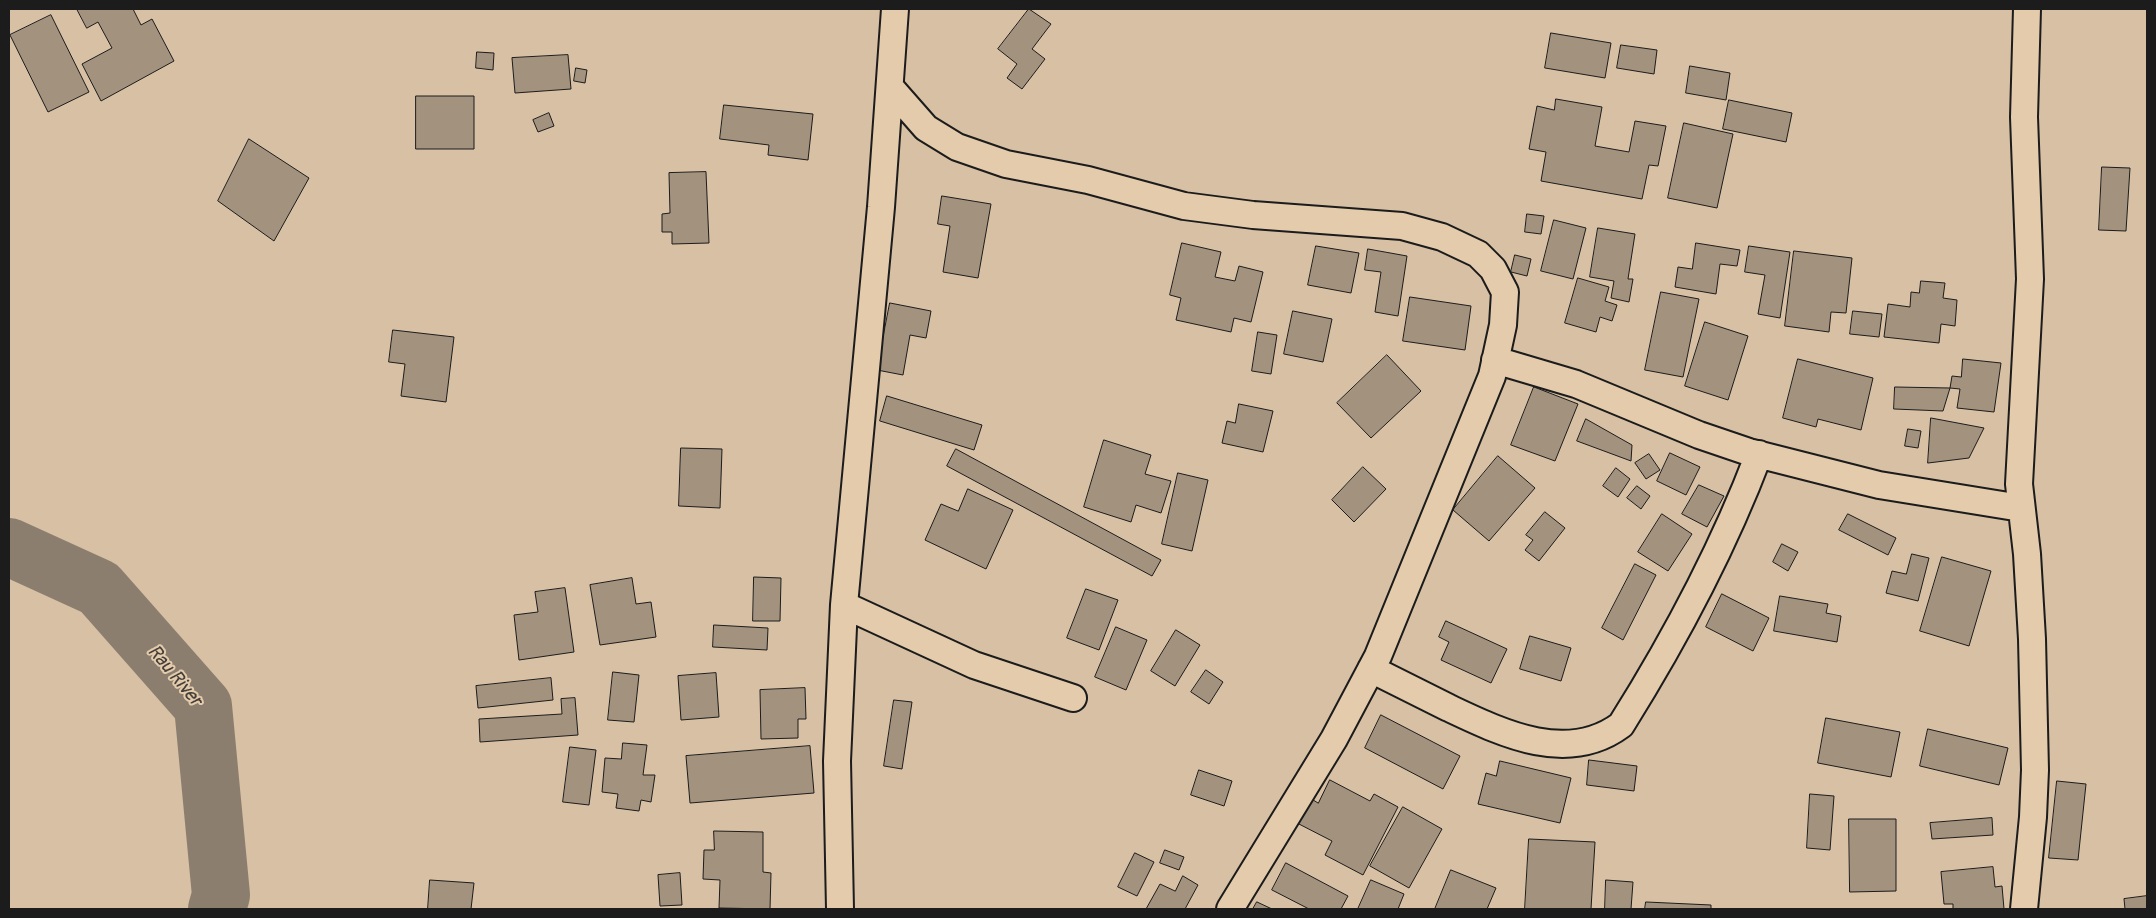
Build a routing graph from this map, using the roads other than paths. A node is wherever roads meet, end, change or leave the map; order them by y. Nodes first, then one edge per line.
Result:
1 (895, 9) edge
2 (2027, 9) edge
3 (890, 88) junction
4 (1496, 360) junction
5 (1759, 454) junction
6 (2021, 508) junction
7 (844, 605) junction
8 (1371, 669) junction
9 (1073, 698) dead end
10 (840, 909) edge
11 (1230, 909) edge
12 (2024, 909) edge

1 - 3 street
2 - 6 street
3 - 4 street
3 - 7 street
4 - 5 street
4 - 8 street
5 - 6 street
5 - 8 street
6 - 12 street
7 - 9 street
7 - 10 street
8 - 11 street

